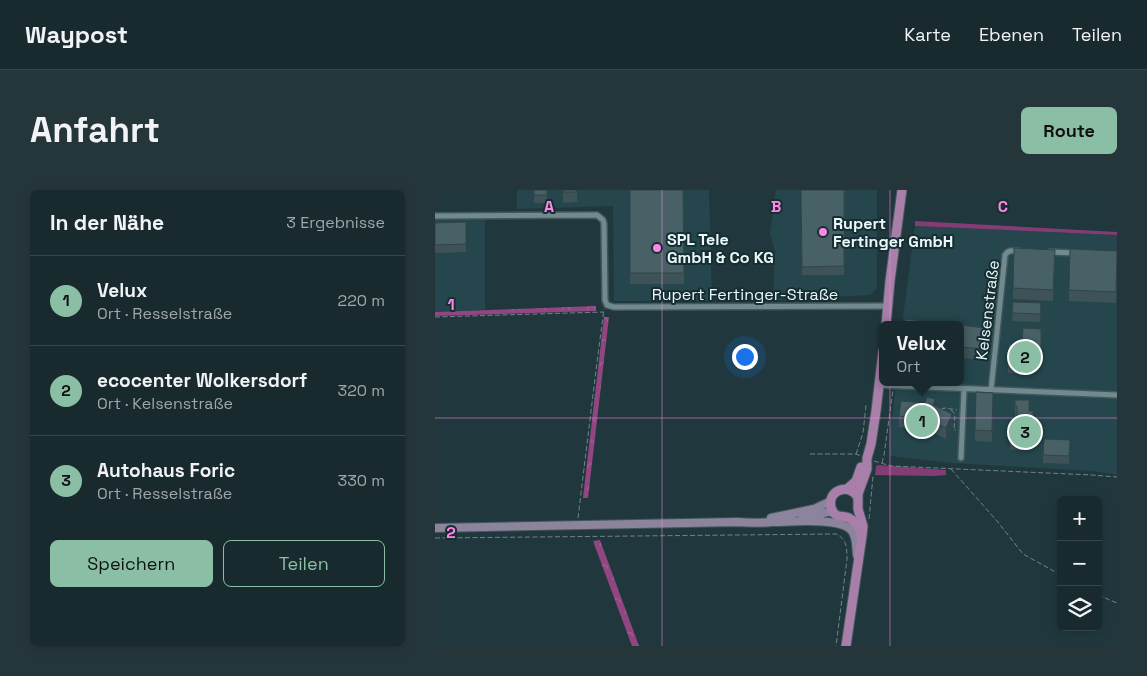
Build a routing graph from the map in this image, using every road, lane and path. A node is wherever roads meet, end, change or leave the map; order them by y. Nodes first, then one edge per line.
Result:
1 (902, 190) edge
2 (435, 216) edge
3 (1029, 251) edge
4 (1039, 252) edge
5 (1088, 254) edge
6 (606, 302) junction
7 (888, 306) junction
8 (603, 312) junction
9 (435, 317) edge
10 (886, 321) edge
11 (879, 385) edge
12 (894, 386) joint
13 (963, 389) junction
14 (991, 390) junction
15 (1117, 395) edge
16 (866, 405) dead end
17 (950, 410) junction
18 (963, 410) junction
19 (938, 411) edge
20 (962, 430) junction
21 (810, 454) dead end
22 (856, 454) junction
23 (867, 458) junction
24 (961, 458) dead end
25 (950, 468) junction
26 (1117, 478) edge
27 (847, 489) junction
28 (858, 498) junction
29 (831, 501) junction
30 (858, 509) junction
31 (833, 512) junction
32 (848, 517) junction
33 (795, 521) junction
34 (737, 522) junction
35 (577, 525) junction
36 (435, 528) edge
37 (862, 536) junction
38 (435, 538) edge
39 (1057, 573) edge
40 (857, 575) junction
41 (1102, 597) edge
42 (1117, 603) edge
43 (836, 646) edge
44 (846, 646) edge

1 - 7 main road
2 - 6 street
3 - 14 street, Kelsenstraße
4 - 5 street
6 - 7 street, Rupert Fertinger-Straße
6 - 8 path
7 - 10 main road
8 - 9 path
8 - 35 path
11 - 23 main road
12 - 13 street
12 - 25 path
13 - 14 street
13 - 18 street
14 - 15 street
16 - 22 path
17 - 18 path
17 - 19 path
17 - 20 path
18 - 20 street
20 - 24 street
21 - 22 path
22 - 23 path
23 - 27 main road
23 - 28 main road
25 - 26 path
25 - 39 path
27 - 28 main road
27 - 29 main road
28 - 30 main road
29 - 31 main road
29 - 34 main road
30 - 32 main road
30 - 37 main road
31 - 32 main road
31 - 33 main road
32 - 37 main road
33 - 34 main road
33 - 40 main road
34 - 35 main road
35 - 36 main road
37 - 40 main road
38 - 43 path
40 - 44 main road
41 - 42 path

